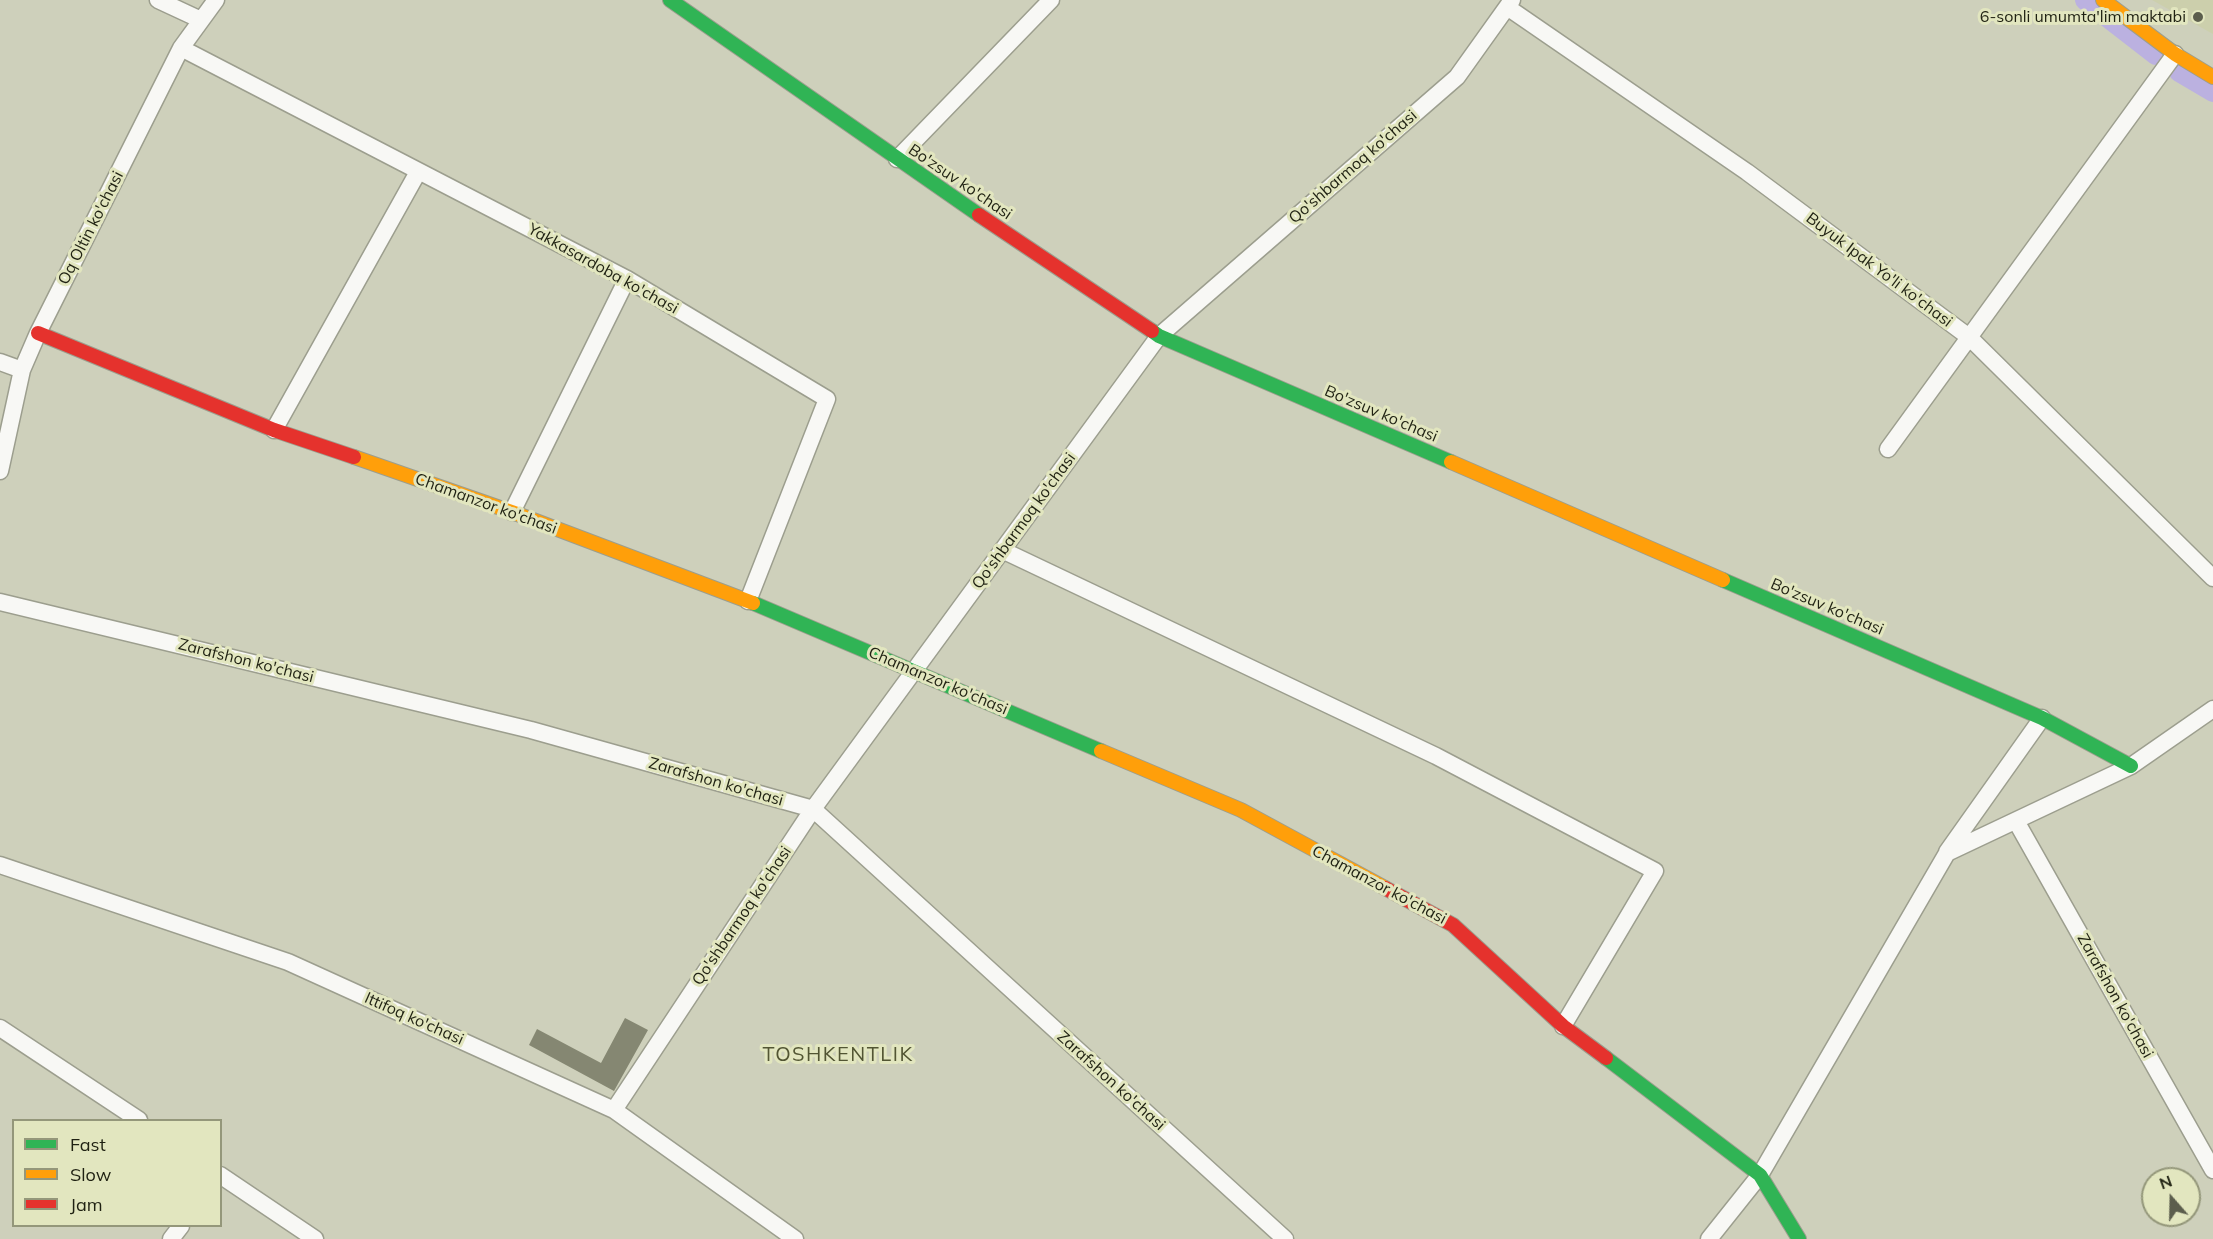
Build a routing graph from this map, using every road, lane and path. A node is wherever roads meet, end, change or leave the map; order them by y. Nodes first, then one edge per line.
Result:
1 (158, 0) edge
2 (216, 0) edge
3 (670, 0) edge
4 (1051, 0) edge
5 (2103, 0) edge
6 (1510, 3) edge
7 (694, 7) edge
8 (201, 20) junction
9 (181, 48) junction
10 (2175, 54) junction
11 (2213, 77) edge
12 (897, 159) junction
13 (418, 172) junction
14 (627, 279) junction
15 (38, 333) junction
16 (1159, 336) junction
17 (1969, 337) junction
18 (0, 362) edge
19 (22, 370) junction
20 (274, 430) junction
21 (1888, 449) dead end
22 (0, 471) edge
23 (512, 512) junction
24 (1002, 550) junction
25 (2213, 578) edge
26 (748, 601) junction
27 (0, 602) edge
28 (915, 671) junction
29 (2213, 708) edge
30 (2042, 718) junction
31 (2131, 766) junction
32 (813, 809) junction
33 (2016, 821) junction
34 (1947, 853) junction
35 (0, 865) edge
36 (1563, 1026) junction
37 (1, 1031) edge
38 (614, 1110) junction
39 (137, 1119) edge
40 (2213, 1170) edge
41 (1760, 1175) junction
42 (222, 1176) edge
43 (180, 1227) edge
44 (171, 1239) edge
45 (315, 1239) edge
46 (795, 1239) edge
47 (1285, 1239) edge
48 (1709, 1239) edge
49 (1799, 1239) edge

1 - 8 street
2 - 8 street, Oq Oltin ko'chasi
3 - 7 street, Bo'zsuv ko'chasi
4 - 12 street
5 - 10 street
6 - 16 street, Qo'shbarmoq ko'chasi
6 - 17 street, Buyuk Ipak Yo'li ko'chasi
7 - 12 street, Bo'zsuv ko'chasi
8 - 9 street, Oq Oltin ko'chasi
9 - 13 street, Yakkasardoba ko'chasi
9 - 15 street, Oq Oltin ko'chasi
10 - 11 street
10 - 17 street
12 - 16 street, Bo'zsuv ko'chasi
13 - 14 street, Yakkasardoba ko'chasi
13 - 20 street
14 - 23 street
14 - 26 street, Yakkasardoba ko'chasi
15 - 19 street, Oq Oltin ko'chasi
15 - 20 street, Chamanzor ko'chasi
16 - 24 street, Qo'shbarmoq ko'chasi
16 - 30 street, Bo'zsuv ko'chasi
17 - 21 street
17 - 25 street, Buyuk Ipak Yo'li ko'chasi
18 - 19 street
19 - 22 street, Oq Oltin ko'chasi
20 - 23 street, Chamanzor ko'chasi
23 - 26 street, Chamanzor ko'chasi
24 - 28 street, Qo'shbarmoq ko'chasi
24 - 36 street
26 - 28 street, Chamanzor ko'chasi
27 - 32 street, Zarafshon ko'chasi
28 - 32 street, Qo'shbarmoq ko'chasi
28 - 36 street, Chamanzor ko'chasi
29 - 31 street
30 - 31 street, Bo'zsuv ko'chasi
30 - 34 street
31 - 33 street
32 - 38 street, Qo'shbarmoq ko'chasi
32 - 47 street, Zarafshon ko'chasi
33 - 34 street
33 - 40 street, Zarafshon ko'chasi
34 - 41 street
35 - 38 street, Ittifoq ko'chasi
36 - 41 street, Chamanzor ko'chasi
37 - 39 street
38 - 46 street, Ittifoq ko'chasi
41 - 48 street
41 - 49 street
42 - 45 street
43 - 44 street

